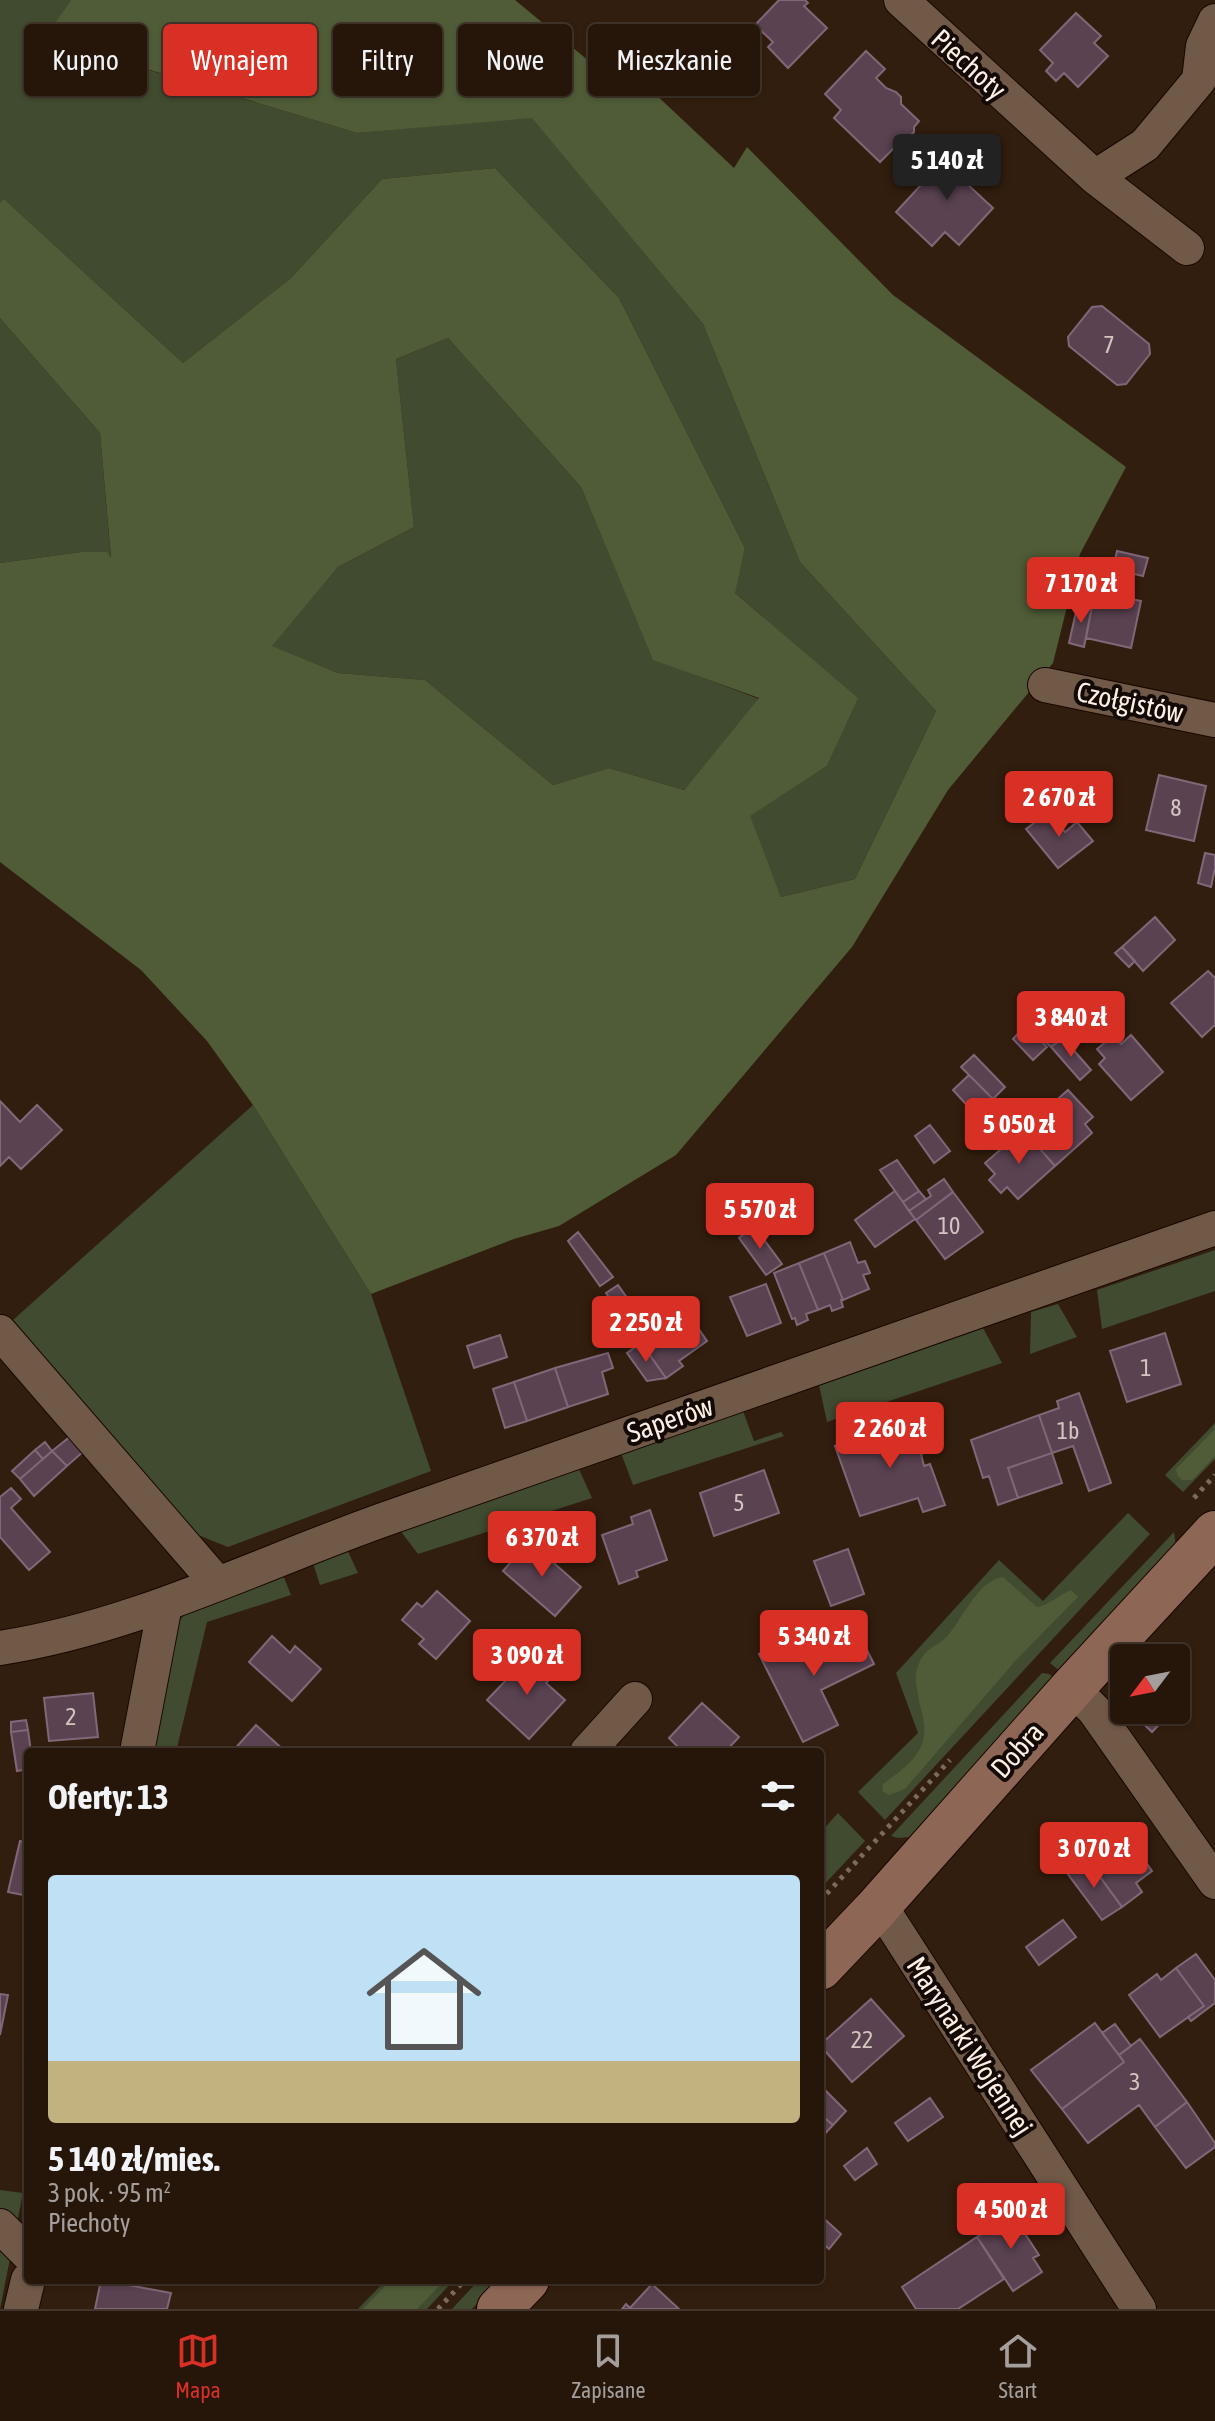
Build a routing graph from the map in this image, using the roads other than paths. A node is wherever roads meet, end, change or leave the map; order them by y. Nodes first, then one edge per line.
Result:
1 (901, 0) edge
2 (1215, 21) edge
3 (1095, 177) junction
4 (1187, 248) dead end
5 (1045, 685) dead end
6 (1215, 720) edge
7 (1215, 1228) edge
8 (0, 1332) edge
9 (1215, 1533) edge
10 (217, 1583) junction
11 (165, 1605) junction
12 (0, 1648) edge
13 (1072, 1688) junction
14 (635, 1699) dead end
15 (138, 1748) edge
16 (591, 1748) edge
17 (1215, 1882) edge
18 (879, 1904) junction
19 (824, 1964) edge
20 (0, 2226) edge
21 (24, 2250) edge
22 (27, 2284) edge
23 (523, 2284) edge
24 (21, 2309) edge
25 (499, 2309) edge
26 (1139, 2309) edge

1 - 3 street, Piechoty
2 - 3 street
3 - 4 street, Piechoty
5 - 6 street, Czołgistów
7 - 10 street, Saperów
8 - 10 street
9 - 13 street, Dobra
10 - 11 street, Saperów
11 - 12 street, Saperów
11 - 15 street
13 - 17 street
13 - 18 street, Dobra
14 - 16 street
18 - 19 street, Dobra
18 - 26 street, Marynarki Wojennej
20 - 21 street
22 - 24 street
23 - 25 street

